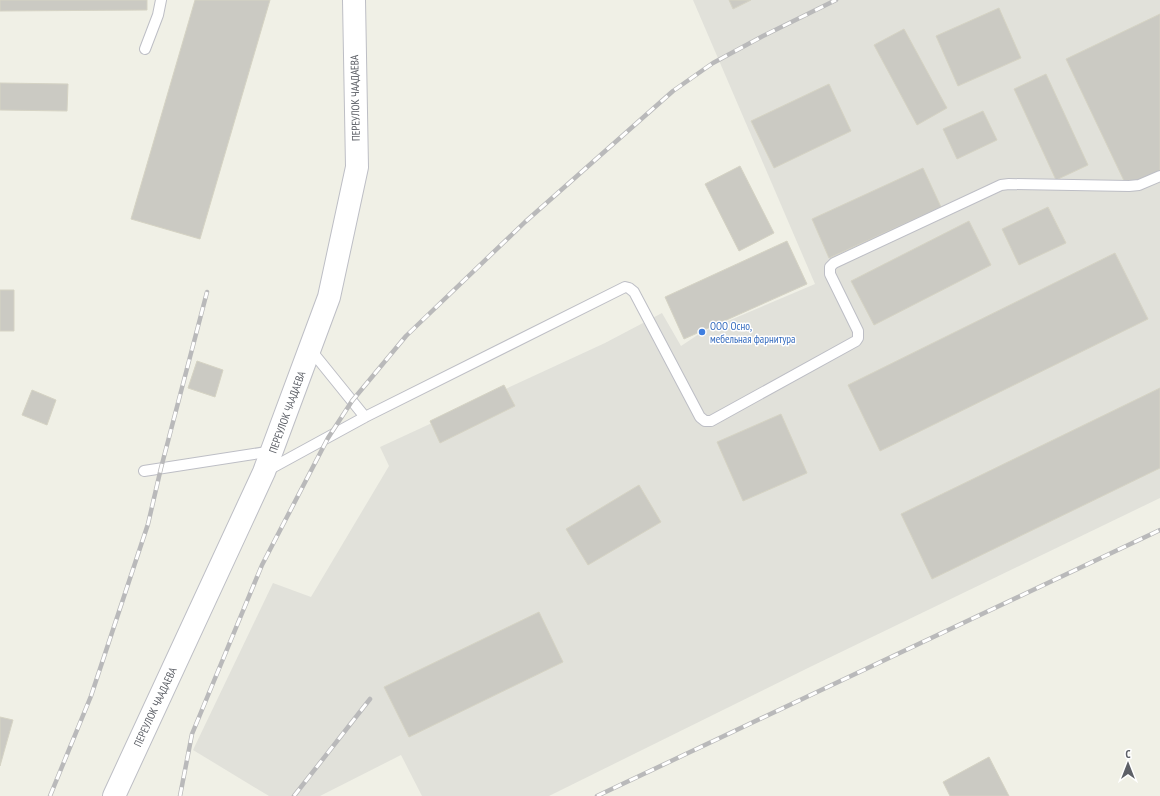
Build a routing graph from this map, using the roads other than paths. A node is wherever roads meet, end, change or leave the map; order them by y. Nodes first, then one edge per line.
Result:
1 (161, 0) edge
2 (354, 0) edge
3 (145, 49) dead end
4 (1160, 176) edge
5 (310, 349) junction
6 (365, 417) junction
7 (273, 451) junction
8 (144, 471) dead end
9 (264, 472) junction
10 (114, 796) edge

1 - 3 lane
2 - 5 street, ПЕРЕУЛОК ЧААДАЕВА
4 - 6 lane
5 - 6 lane
5 - 7 street, ПЕРЕУЛОК ЧААДАЕВА
6 - 9 lane
7 - 8 lane
7 - 9 street, ПЕРЕУЛОК ЧААДАЕВА
9 - 10 street, ПЕРЕУЛОК ЧААДАЕВА

